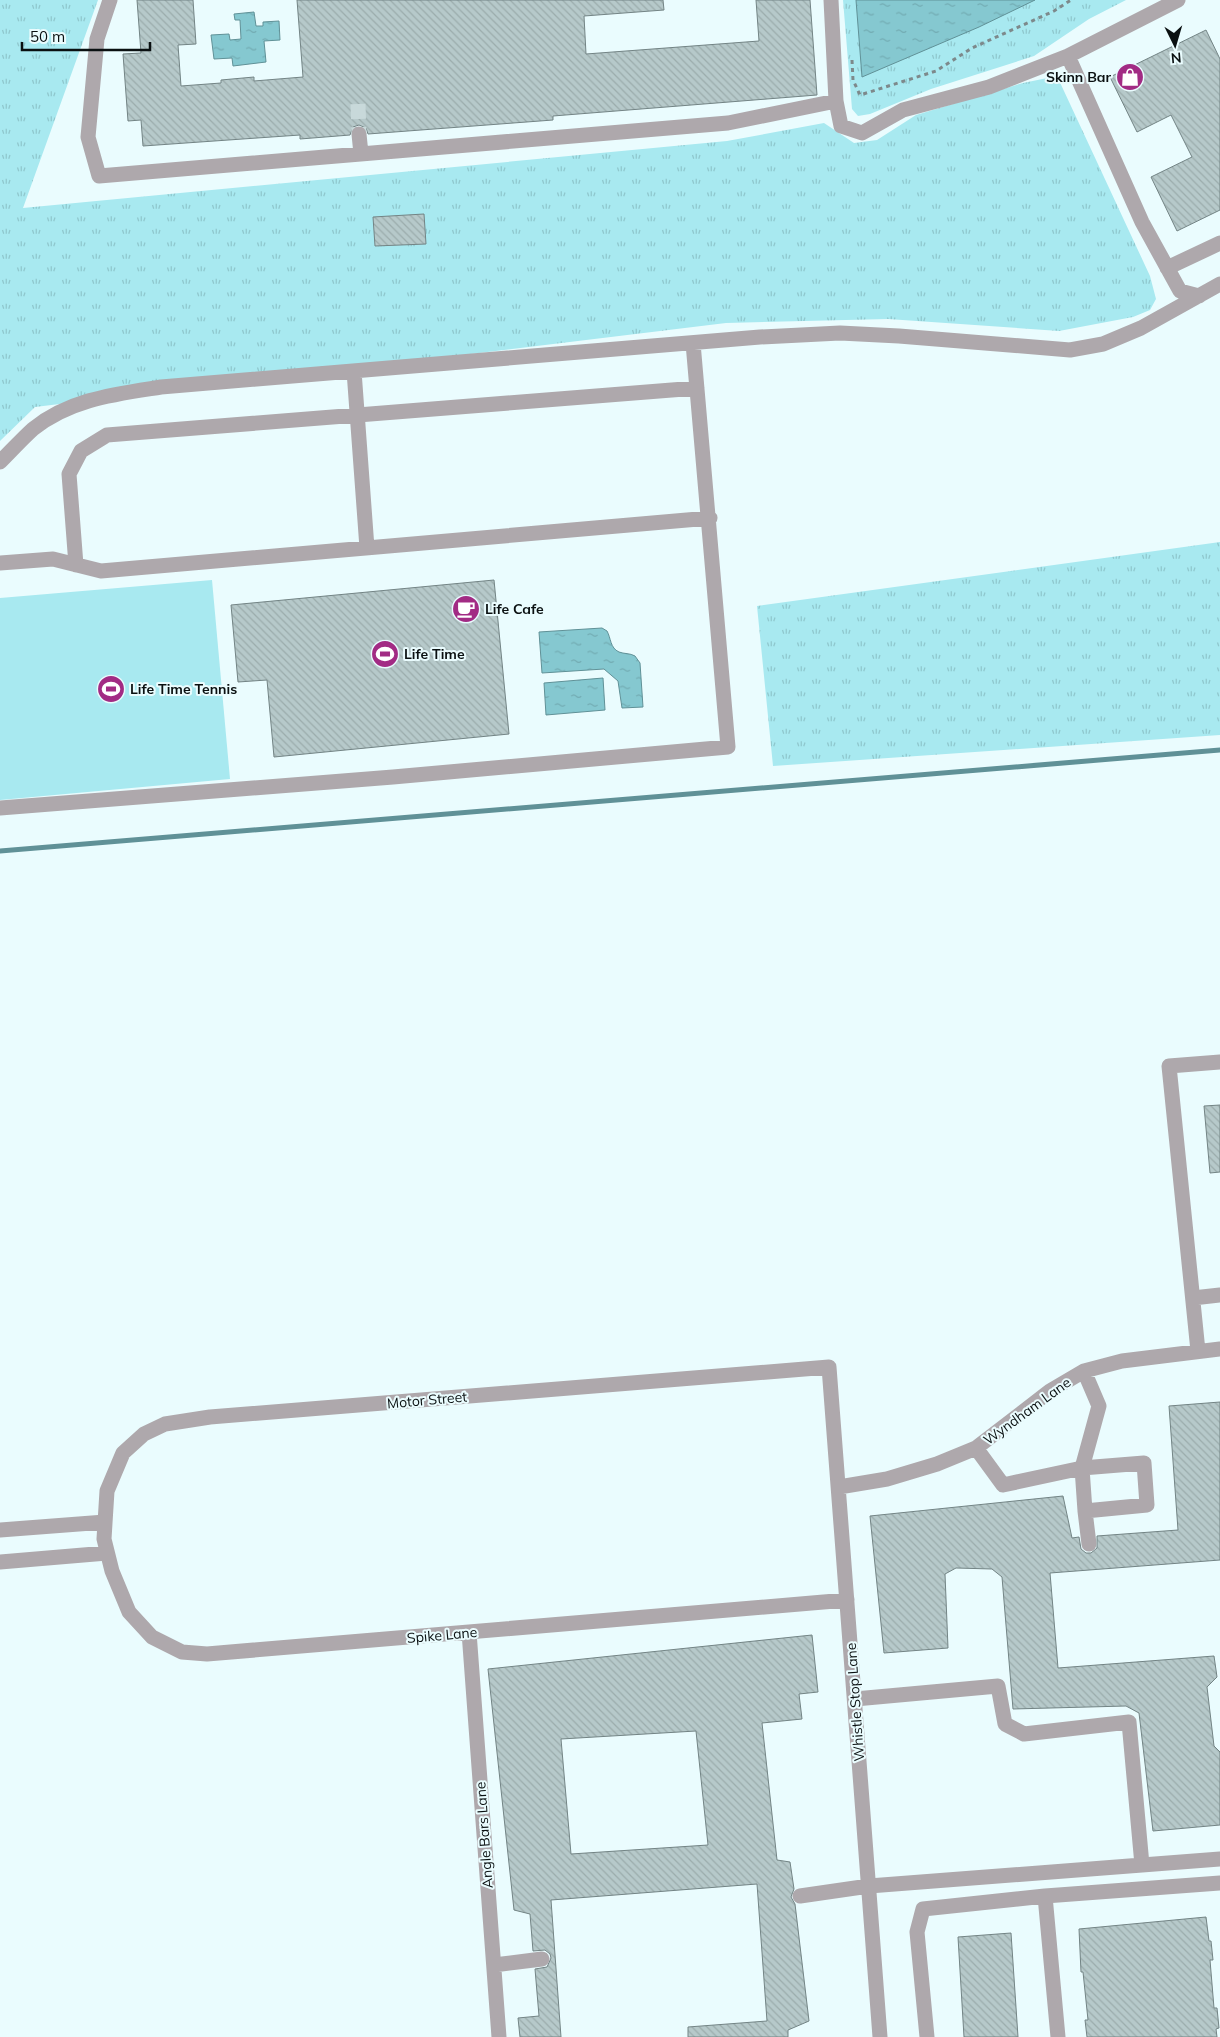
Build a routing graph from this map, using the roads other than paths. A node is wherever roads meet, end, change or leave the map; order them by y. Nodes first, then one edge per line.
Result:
1 (110, 0) edge
2 (831, 0) edge
3 (1178, 0) edge
4 (1068, 56) junction
5 (836, 101) junction
6 (359, 134) tunnel mouth
7 (361, 154) junction
8 (1220, 243) edge
9 (1167, 268) junction
10 (1220, 284) edge
11 (1199, 296) junction
12 (693, 343) junction
13 (354, 371) junction
14 (698, 388) junction
15 (358, 415) junction
16 (0, 462) edge
17 (710, 518) junction
18 (367, 548) junction
19 (0, 563) edge
20 (76, 565) junction
21 (0, 808) edge
22 (1220, 1062) edge
23 (1220, 1295) edge
24 (1192, 1298) junction
25 (1220, 1349) edge
26 (1198, 1351) junction
27 (829, 1367) joint
28 (1084, 1372) junction
29 (976, 1448) junction
30 (1082, 1468) junction
31 (838, 1488) junction
32 (1085, 1511) junction
33 (105, 1522) junction
34 (0, 1530) edge
35 (1089, 1544) dead end
36 (106, 1546) junction
37 (0, 1562) edge
38 (847, 1600) junction
39 (469, 1632) junction
40 (855, 1699) junction
41 (1220, 1859) edge
42 (1142, 1866) junction
43 (1220, 1883) edge
44 (869, 1886) junction
45 (800, 1896) dead end
46 (1044, 1896) junction
47 (542, 1959) dead end
48 (494, 1965) junction
49 (499, 2037) edge
50 (880, 2037) edge
51 (927, 2037) edge
52 (1058, 2037) edge

1 - 7 street
2 - 5 street
3 - 4 street
4 - 5 street
4 - 9 street
5 - 7 street
6 - 7 street
8 - 9 street
9 - 11 street
10 - 11 street
11 - 12 street
12 - 13 street
12 - 14 street
13 - 15 street
13 - 16 street
14 - 15 street
14 - 17 street
15 - 18 street
15 - 20 street
17 - 18 street
17 - 21 street
18 - 20 street
19 - 20 street
22 - 24 street
23 - 24 street
24 - 26 street
25 - 26 street, Wyndham Lane
26 - 28 street, Wyndham Lane
27 - 31 street, Whistle Stop Lane
27 - 33 street, Motor Street
28 - 29 street, Wyndham Lane
28 - 30 street
29 - 30 street
29 - 31 street, Wyndham Lane
30 - 32 street
30 - 32 street
31 - 38 street, Whistle Stop Lane
32 - 35 street
33 - 34 street
33 - 36 street, Motor Street
36 - 37 street
36 - 39 street, Spike Lane
38 - 39 street, Spike Lane
38 - 40 street, Whistle Stop Lane
39 - 48 street, Angle Bars Lane
40 - 42 street
40 - 44 street, Whistle Stop Lane
41 - 42 street
42 - 44 street
43 - 46 street
44 - 45 street
44 - 50 street, Whistle Stop Lane
46 - 51 street
46 - 52 street
47 - 48 street
48 - 49 street, Angle Bars Lane

